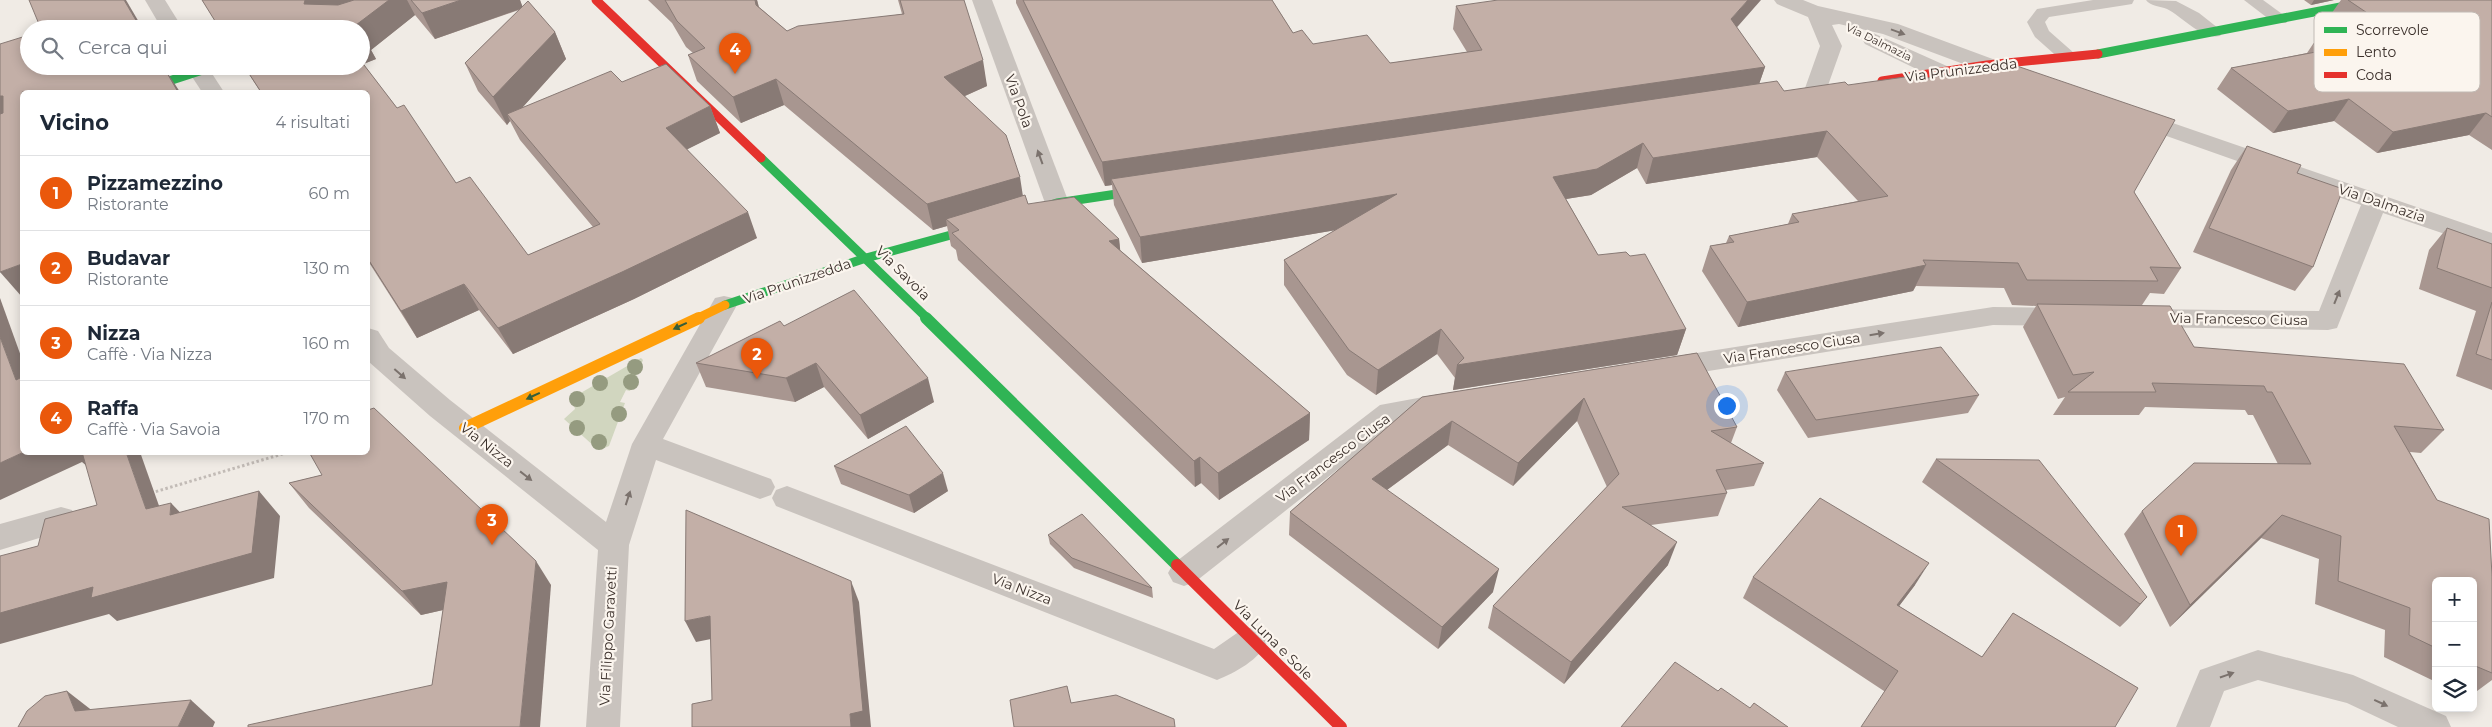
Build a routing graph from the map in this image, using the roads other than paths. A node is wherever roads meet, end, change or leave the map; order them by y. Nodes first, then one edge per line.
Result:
1 (155, 0) edge
2 (596, 0) edge
3 (982, 0) edge
4 (1784, 0) edge
5 (2126, 0) edge
6 (2154, 0) edge
7 (2252, 0) edge
8 (2376, 0) edge
9 (1816, 12) junction
10 (2314, 12) edge
11 (2315, 12) edge
12 (2280, 19) junction
13 (167, 20) edge
14 (2214, 32) junction
15 (2068, 58) junction
16 (1987, 65) junction
17 (1941, 72) junction
18 (184, 75) edge
19 (207, 75) edge
20 (1873, 82) edge
21 (2038, 83) edge
22 (142, 90) edge
23 (212, 90) edge
24 (1815, 90) edge
25 (2114, 110) edge
26 (1165, 187) edge
27 (2375, 201) junction
28 (1057, 203) junction
29 (1030, 211) edge
30 (995, 222) edge
31 (2492, 242) edge
32 (866, 258) junction
33 (724, 305) junction
34 (370, 341) edge
35 (1643, 372) edge
36 (1468, 400) edge
37 (465, 428) junction
38 (646, 444) junction
39 (61, 520) edge
40 (0, 538) edge
41 (614, 545) junction
42 (1184, 573) junction
43 (1252, 641) junction
44 (603, 727) edge
45 (1341, 727) edge
46 (2193, 727) edge
47 (2434, 727) edge

1 - 13 street
2 - 32 street, Via Savoia
28 -> 3 street, Via Pola
4 - 9 street, Via Dalmazia
5 - 15 lane
6 - 14 lane
7 - 12 lane
8 - 11 street, Via Prunizzedda
9 -> 16 street, Via Dalmazia
9 - 17 street, Via Dalmazia
9 - 24 street, Via Dalmazia
10 - 12 street, Via Prunizzedda
12 - 14 street, Via Prunizzedda
14 - 15 street, Via Prunizzedda
15 - 16 street, Via Prunizzedda
16 - 17 street, Via Prunizzedda
16 - 21 street, Via Dalmazia
17 - 20 street, Via Prunizzedda
18 - 22 street
19 - 23 street
25 - 27 street, Via Dalmazia
26 - 28 street
27 - 31 street, Via Dalmazia
35 -> 27 street, Via Francesco Ciusa
28 - 29 street
30 - 32 street, Via Prunizzedda
32 - 33 street, Via Prunizzedda
32 - 42 street, Via Savoia
33 -> 37 street, Via Prunizzedda
33 - 38 street, Via Prunizzedda
34 -> 37 street, Via Nizza
42 -> 36 street, Via Francesco Ciusa
37 -> 41 street, Via Nizza
41 -> 38 street, Via Prunizzedda
38 - 43 street, Via Nizza
39 - 40 street
41 - 44 street, Via Filippo Garavetti
42 - 43 street, Via Luna e Sole
43 - 45 street, Via Luna e Sole
46 -> 47 street

